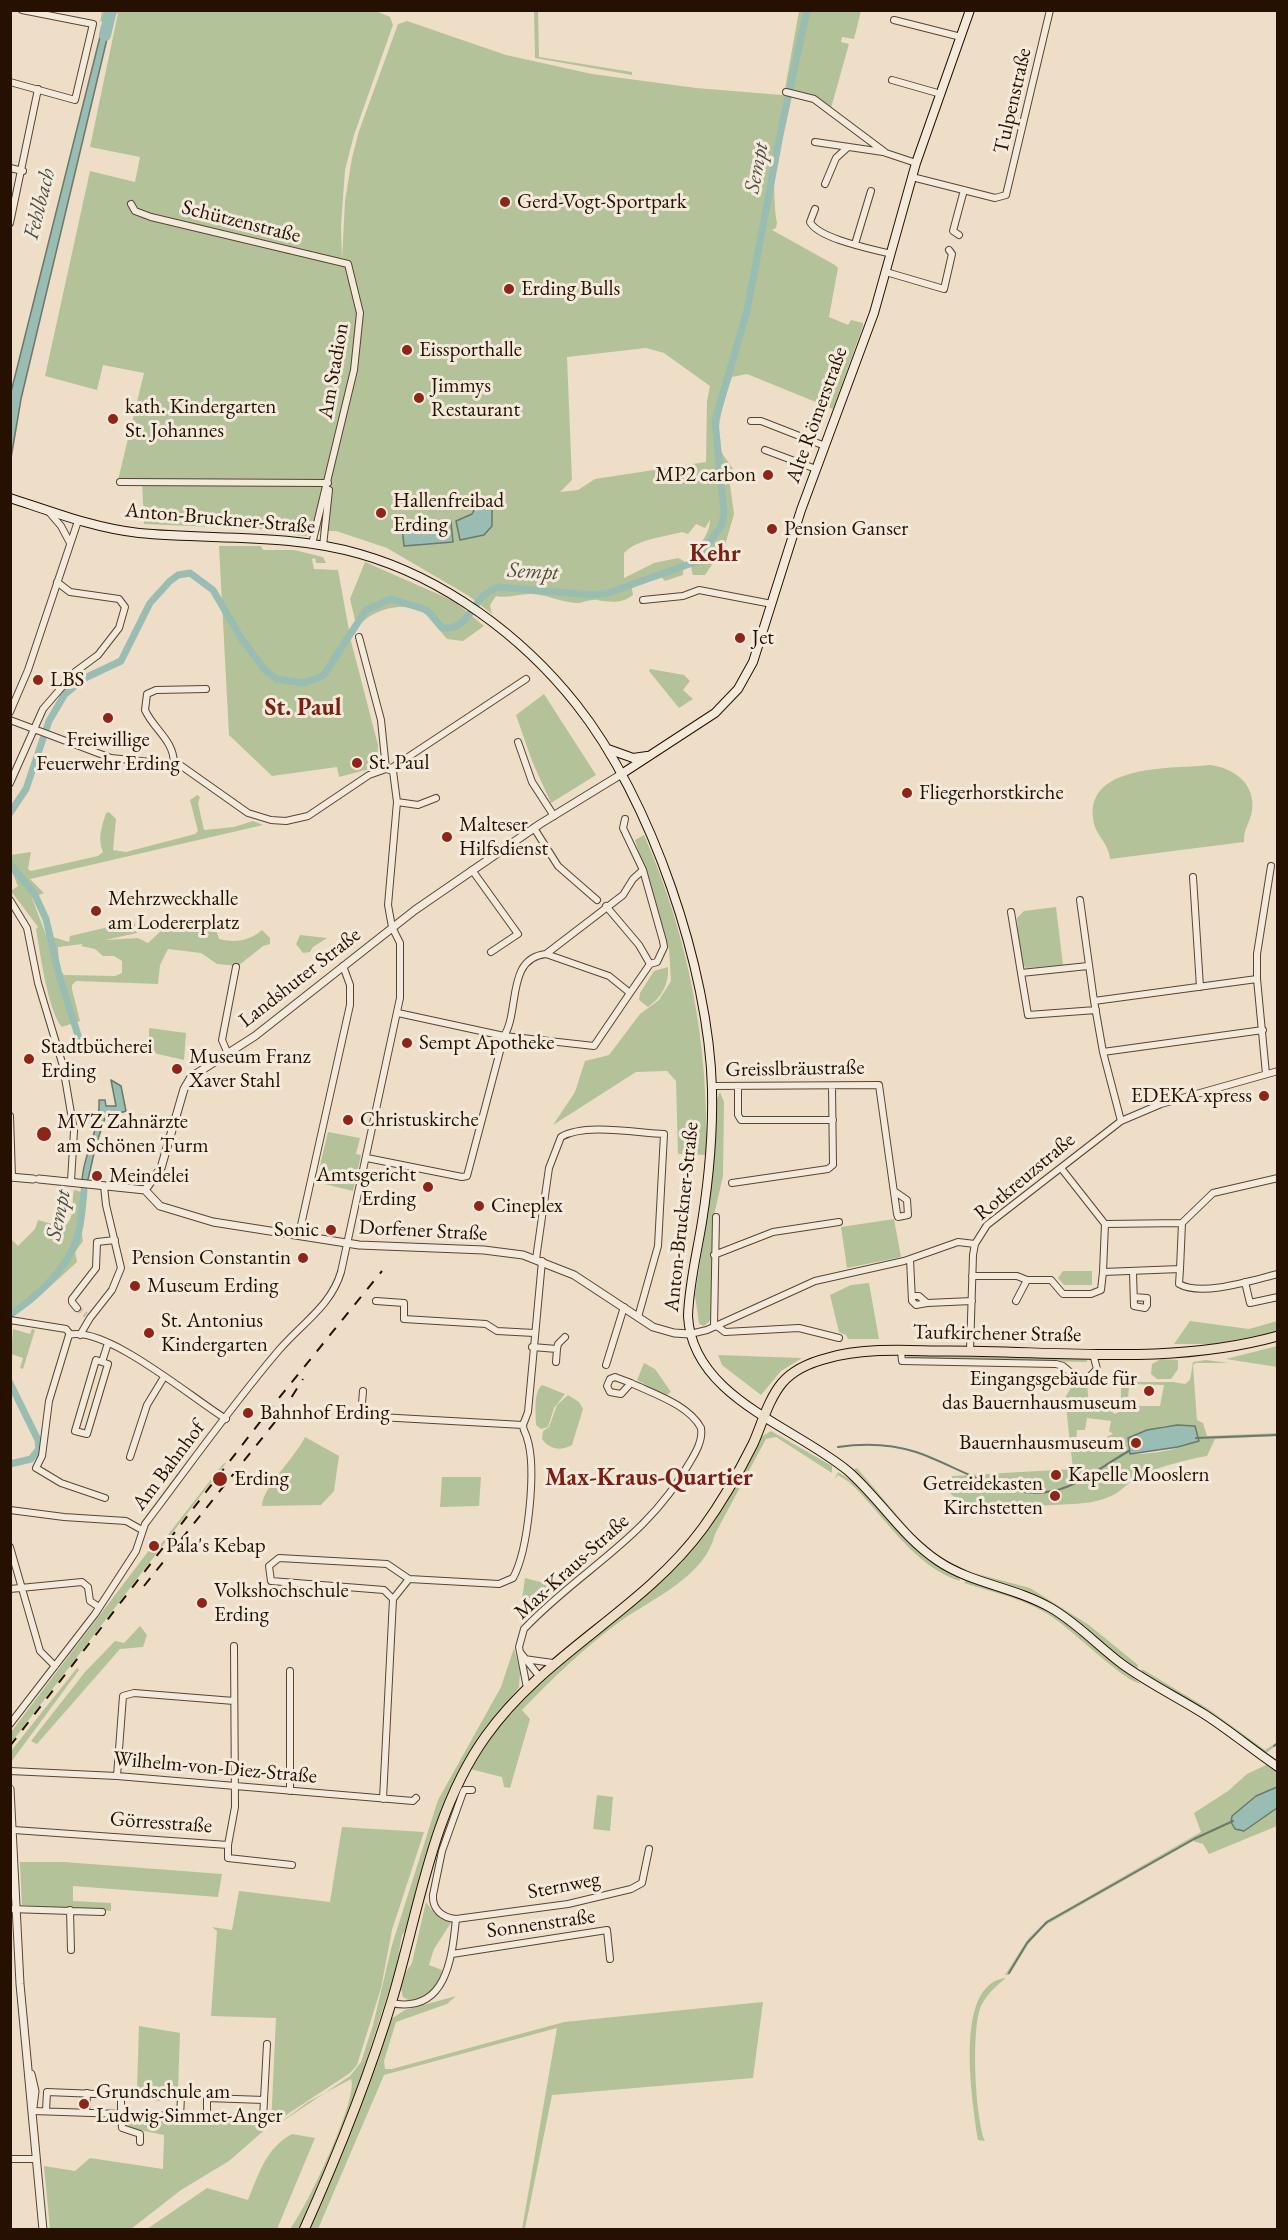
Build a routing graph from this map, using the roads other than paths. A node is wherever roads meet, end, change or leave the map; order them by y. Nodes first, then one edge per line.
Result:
1 (22, 10) edge
2 (970, 10) edge
3 (1050, 10) edge
4 (894, 20) dead end
5 (961, 37) junction
6 (892, 80) dead end
7 (10, 81) edge
8 (38, 90) junction
9 (786, 92) dead end
10 (941, 94) junction
11 (815, 142) dead end
12 (849, 147) junction
13 (886, 153) junction
14 (916, 163) junction
15 (10, 168) edge
16 (23, 171) junction
17 (912, 177) junction
18 (825, 184) dead end
19 (964, 190) junction
20 (871, 191) dead end
21 (131, 204) dead end
22 (815, 209) dead end
23 (10, 223) edge
24 (959, 235) dead end
25 (855, 244) junction
26 (949, 250) dead end
27 (891, 255) junction
28 (348, 264) joint
29 (886, 272) junction
30 (944, 289) junction
31 (942, 297) dead end
32 (751, 421) dead end
33 (825, 446) junction
34 (765, 450) dead end
35 (816, 469) junction
36 (120, 482) dead end
37 (328, 483) junction
38 (10, 498) edge
39 (48, 510) junction
40 (78, 520) junction
41 (325, 531) junction
42 (70, 543) junction
43 (312, 544) junction
44 (324, 546) junction
45 (340, 549) junction
46 (57, 582) junction
47 (643, 600) dead end
48 (772, 604) junction
49 (359, 637) dead end
50 (526, 679) dead end
51 (206, 689) dead end
52 (10, 712) edge
53 (10, 720) edge
54 (35, 731) junction
55 (518, 742) dead end
56 (606, 748) junction
57 (650, 755) junction
58 (174, 764) junction
59 (388, 769) junction
60 (620, 775) junction
61 (10, 783) edge
62 (436, 798) dead end
63 (397, 802) junction
64 (554, 816) junction
65 (625, 819) dead end
66 (534, 828) junction
67 (1271, 866) dead end
68 (472, 870) junction
69 (643, 870) junction
70 (1193, 877) dead end
71 (10, 900) edge
72 (597, 900) dead end
73 (1080, 900) dead end
74 (605, 907) junction
75 (1011, 912) dead end
76 (392, 927) junction
77 (491, 952) dead end
78 (546, 954) junction
79 (650, 963) junction
80 (343, 966) junction
81 (1088, 966) junction
82 (236, 967) dead end
83 (1021, 973) junction
84 (1257, 979) junction
85 (1200, 987) junction
86 (630, 993) junction
87 (1094, 1001) junction
88 (1095, 1010) junction
89 (398, 1013) junction
90 (1263, 1030) junction
91 (504, 1036) junction
92 (1103, 1052) junction
93 (228, 1054) junction
94 (1278, 1071) edge
95 (1266, 1074) junction
96 (712, 1086) junction
97 (738, 1087) junction
98 (832, 1087) junction
99 (10, 1116) edge
100 (832, 1120) junction
101 (1121, 1121) junction
102 (367, 1158) junction
103 (1061, 1168) junction
104 (11, 1177) edge
105 (1278, 1178) edge
106 (74, 1182) junction
107 (732, 1183) dead end
108 (104, 1186) junction
109 (145, 1190) junction
110 (894, 1191) dead end
111 (716, 1217) dead end
112 (839, 1222) dead end
113 (1182, 1222) junction
114 (1105, 1224) junction
115 (299, 1234) junction
116 (115, 1240) junction
117 (347, 1244) junction
118 (975, 1244) junction
119 (714, 1255) junction
120 (910, 1259) junction
121 (539, 1260) junction
122 (1180, 1269) junction
123 (1103, 1272) junction
124 (1133, 1272) junction
125 (1278, 1274) edge
126 (972, 1276) junction
127 (1027, 1280) junction
128 (1245, 1282) junction
129 (1134, 1297) dead end
130 (1278, 1297) edge
131 (1016, 1300) dead end
132 (376, 1301) dead end
133 (972, 1301) junction
134 (624, 1307) junction
135 (77, 1308) dead end
136 (638, 1317) junction
137 (10, 1320) edge
138 (716, 1327) junction
139 (534, 1333) junction
140 (70, 1334) junction
141 (690, 1334) junction
142 (80, 1335) junction
143 (1278, 1336) edge
144 (564, 1337) dead end
145 (839, 1338) dead end
146 (108, 1343) junction
147 (532, 1347) junction
148 (557, 1349) junction
149 (901, 1351) junction
150 (970, 1351) junction
151 (1093, 1354) junction
152 (102, 1362) junction
153 (556, 1362) dead end
154 (606, 1365) dead end
155 (164, 1377) junction
156 (631, 1383) dead end
157 (363, 1391) dead end
158 (766, 1416) junction
159 (226, 1419) junction
160 (522, 1425) junction
161 (130, 1457) dead end
162 (105, 1498) dead end
163 (10, 1510) edge
164 (142, 1530) junction
165 (10, 1546) edge
166 (409, 1579) junction
167 (22, 1586) junction
168 (10, 1589) edge
169 (393, 1599) junction
170 (99, 1607) junction
171 (234, 1646) dead end
172 (519, 1652) junction
173 (524, 1659) junction
174 (553, 1663) junction
175 (55, 1666) junction
176 (290, 1671) dead end
177 (539, 1676) junction
178 (527, 1688) junction
179 (234, 1701) junction
180 (18, 1712) junction
181 (10, 1718) edge
182 (10, 1724) edge
183 (1278, 1767) edge
184 (10, 1771) edge
185 (117, 1776) junction
186 (235, 1786) junction
187 (10, 1789) edge
188 (472, 1790) dead end
189 (290, 1791) junction
190 (383, 1798) junction
191 (416, 1798) dead end
192 (14, 1830) junction
193 (228, 1845) junction
194 (648, 1849) dead end
195 (291, 1865) dead end
196 (14, 1908) edge
197 (70, 1910) junction
198 (102, 1912) dead end
199 (456, 1919) junction
200 (71, 1950) dead end
201 (452, 1954) junction
202 (610, 1959) dead end
203 (392, 2003) junction
204 (267, 2044) dead end
205 (87, 2093) junction
206 (121, 2095) junction
207 (264, 2100) junction
208 (33, 2109) junction
209 (46, 2111) junction
210 (86, 2113) junction
211 (121, 2114) junction
212 (180, 2116) junction
213 (207, 2117) junction
214 (140, 2142) dead end
215 (10, 2159) edge
216 (36, 2159) junction
217 (43, 2229) edge
218 (304, 2229) edge

1 - 8 street
2 - 5 main road, Alte Römerstraße
3 - 19 street, Tulpenstraße
4 - 5 street
5 - 10 main road, Alte Römerstraße
6 - 10 street
7 - 8 street
8 - 16 street
9 - 13 street
10 - 14 main road, Alte Römerstraße
11 - 12 street
12 - 13 street
12 - 18 street
13 - 14 street
14 - 17 main road, Alte Römerstraße
15 - 16 street
16 - 23 street
17 - 19 street
17 - 27 main road, Alte Römerstraße
19 - 24 street
20 - 25 street
21 - 28 street, Schützenstraße
22 - 25 street
25 - 27 street
26 - 30 street
27 - 29 main road, Alte Römerstraße
28 - 37 street, Am Stadion
29 - 30 street
29 - 33 main road, Alte Römerstraße
30 - 31 street
32 - 33 street
33 - 35 main road, Alte Römerstraße
34 - 35 street
35 - 48 main road, Alte Römerstraße
36 - 37 street
37 - 41 street, Am Stadion
37 - 43 street, Am Stadion
38 - 39 main road, Anton-Bruckner-Straße
39 - 40 main road, Anton-Bruckner-Straße
39 - 42 street
40 - 42 street
40 - 43 main road, Anton-Bruckner-Straße
41 - 44 street, Am Stadion
41 - 45 street
42 - 46 street
43 - 44 main road, Anton-Bruckner-Straße
44 - 45 main road, Anton-Bruckner-Straße
45 - 56 main road, Anton-Bruckner-Straße
46 - 52 street
46 - 54 street
47 - 48 street
48 - 57 main road, Alte Römerstraße
49 - 59 street
50 - 59 street
51 - 58 street
53 - 54 street
54 - 58 street
54 - 61 street
55 - 64 street
56 - 57 main road
56 - 60 main road, Anton-Bruckner-Straße
57 - 60 main road, Alte Römerstraße
58 - 59 street
59 - 63 street
60 - 64 street, Landshuter Straße
60 - 96 main road, Anton-Bruckner-Straße
62 - 63 street
63 - 76 street
64 - 66 street, Landshuter Straße
65 - 69 street
66 - 68 street, Landshuter Straße
66 - 72 street
67 - 84 street
68 - 76 street, Landshuter Straße
68 - 77 street
69 - 74 street
69 - 79 street
70 - 85 street
71 - 106 street
73 - 81 street
74 - 78 street
74 - 79 street
75 - 83 street
76 - 80 street, Landshuter Straße
76 - 89 street, Am Bahnhof
78 - 86 street
78 - 91 street
79 - 86 street
80 - 93 street, Landshuter Straße
80 - 115 street
81 - 83 street
81 - 87 street
82 - 93 street
83 - 88 street
84 - 85 street
84 - 90 street
85 - 87 street
86 - 91 street
87 - 88 street
88 - 92 street
89 - 91 street
89 - 102 street, Am Bahnhof
90 - 92 street
90 - 95 street
91 - 102 street
92 - 101 street
93 - 109 street, Landshuter Straße
94 - 95 street, Rotkreuzstraße
95 - 101 street, Rotkreuzstraße
96 - 97 street, Greisslbräustraße
96 - 141 main road, Anton-Bruckner-Straße
97 - 98 street, Greisslbräustraße
97 - 100 street
98 - 100 street
98 - 110 street, Greisslbräustraße
99 - 104 street
100 - 107 street
101 - 103 street, Rotkreuzstraße
102 - 117 street, Am Bahnhof
103 - 114 street
103 - 118 street, Rotkreuzstraße
104 - 106 street
105 - 113 street
106 - 108 street
108 - 109 street
108 - 116 street
109 - 115 street, Dorfener Straße
111 - 119 street
112 - 119 street
113 - 114 street
113 - 122 street
114 - 123 street
115 - 117 street, Dorfener Straße
116 - 135 street
116 - 142 street
117 - 121 street, Dorfener Straße
117 - 159 street, Am Bahnhof
118 - 120 street, Rotkreuzstraße
118 - 126 street
119 - 138 street
120 - 133 street
120 - 138 street, Rotkreuzstraße
121 - 134 street, Dorfener Straße
121 - 136 street
121 - 139 street
122 - 124 street
122 - 128 street
123 - 124 street
123 - 127 street
124 - 129 street
125 - 128 street
126 - 127 street
126 - 133 street
127 - 131 street
128 - 130 street
132 - 139 street
133 - 150 street
134 - 136 street, Dorfener Straße
134 - 154 street
136 - 141 street, Dorfener Straße
137 - 140 street
138 - 141 street, Rotkreuzstraße
138 - 145 street
139 - 147 street
140 - 142 street
140 - 162 street
141 - 158 main road, Anton-Bruckner-Straße
142 - 146 street
143 - 151 main road, Taufkirchener Straße
144 - 148 street
146 - 152 street
146 - 155 street
147 - 148 street
147 - 160 street
148 - 153 street
149 - 150 main road, Taufkirchener Straße
149 - 151 street, Taufkirchener Straße
149 - 158 main road, Taufkirchener Straße
150 - 151 main road, Taufkirchener Straße
152 - 152 street
155 - 159 street
155 - 161 street
156 - 172 street, Max-Kraus-Straße
157 - 160 street
158 - 174 main road, Taufkirchener Straße
158 - 183 main road, Anton-Bruckner-Straße
159 - 164 street, Am Bahnhof
160 - 166 street
163 - 164 street
164 - 170 street, Am Bahnhof
165 - 167 street
166 - 169 street
166 - 169 street
167 - 168 street
167 - 170 street
167 - 175 street
169 - 190 street
170 - 175 street, Am Bahnhof
171 - 179 street
172 - 173 street, Max-Kraus-Straße
172 - 178 street, Max-Kraus-Straße
173 - 174 street
173 - 177 street, Max-Kraus-Straße
174 - 177 main road, Taufkirchener Straße
175 - 180 street, Am Bahnhof
176 - 189 street
177 - 178 main road, Taufkirchener Straße
178 - 203 main road, Taufkirchener Straße
179 - 185 street
179 - 186 street
180 - 181 street, Am Bahnhof
180 - 182 street, Am Bahnhof
184 - 185 street, Wilhelm-von-Diez-Straße
185 - 186 street, Wilhelm-von-Diez-Straße
186 - 189 street, Wilhelm-von-Diez-Straße
186 - 193 street
187 - 192 street
188 - 199 street
189 - 190 street, Wilhelm-von-Diez-Straße
190 - 191 street, Wilhelm-von-Diez-Straße
192 - 193 street, Görresstraße
192 - 196 street
193 - 195 street, Görresstraße
194 - 199 street, Sternweg
196 - 197 street
196 - 208 street
197 - 198 street
197 - 200 street
199 - 201 street
201 - 202 street, Sonnenstraße
201 - 203 street
203 - 218 main road, Taufkirchener Straße
204 - 207 street
205 - 206 street
205 - 209 street
205 - 210 street
206 - 211 street
206 - 212 street
207 - 213 street
207 - 213 street
208 - 209 street
208 - 216 street
209 - 210 street
210 - 211 street
211 - 212 street
211 - 214 street
212 - 213 street
215 - 216 street
216 - 217 street

